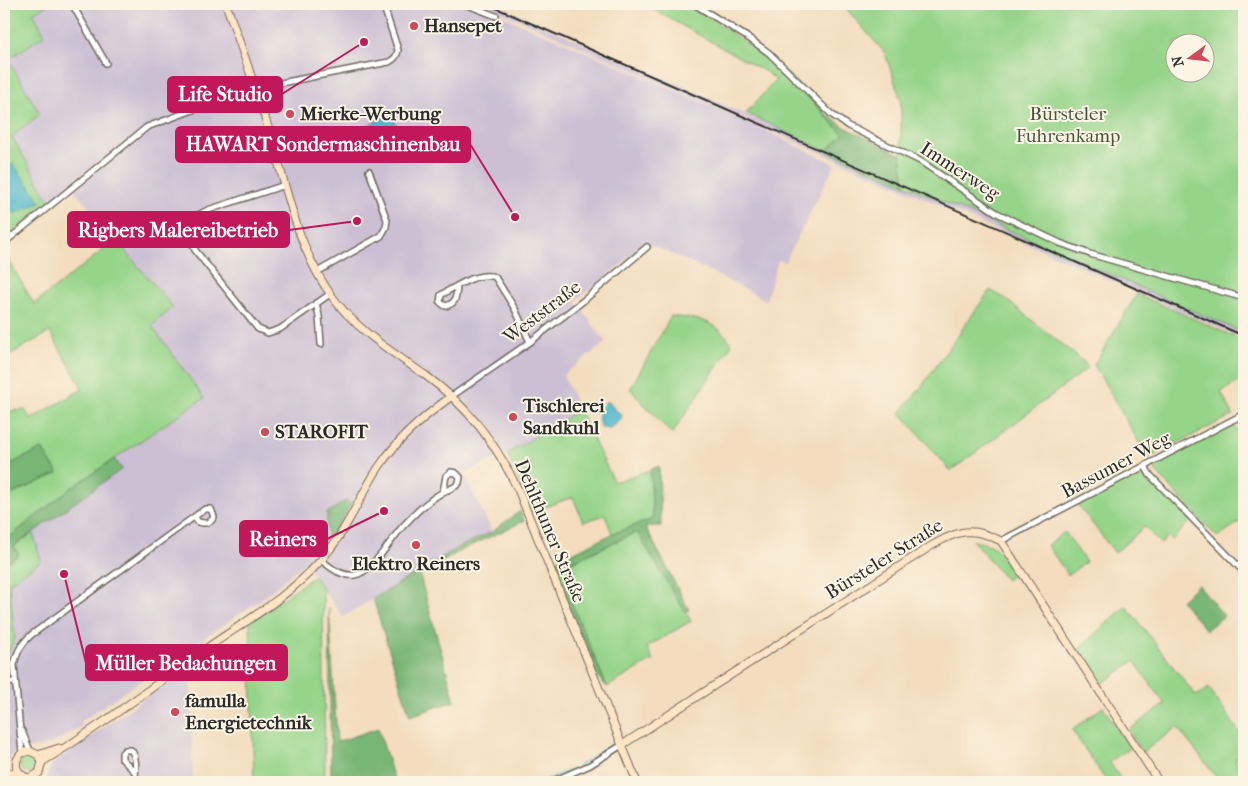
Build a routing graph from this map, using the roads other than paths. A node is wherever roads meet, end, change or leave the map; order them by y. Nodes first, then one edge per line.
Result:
1 (72, 4) edge
2 (226, 4) edge
3 (383, 4) edge
4 (465, 4) edge
5 (694, 4) edge
6 (496, 16) dead end
7 (106, 64) dead end
8 (255, 87) junction
9 (369, 171) dead end
10 (70, 179) dead end
11 (75, 184) junction
12 (285, 185) junction
13 (4, 243) edge
14 (647, 248) dead end
15 (317, 272) junction
16 (457, 286) dead end
17 (330, 294) junction
18 (1244, 298) edge
19 (316, 303) junction
20 (530, 342) junction
21 (321, 344) dead end
22 (452, 396) junction
23 (1244, 414) edge
24 (1145, 466) junction
25 (443, 492) dead end
26 (195, 517) dead end
27 (323, 536) dead end
28 (1001, 542) junction
29 (330, 549) junction
30 (321, 560) junction
31 (1244, 572) edge
32 (15, 682) junction
33 (4, 683) edge
34 (67, 745) junction
35 (622, 745) junction
36 (26, 752) junction
37 (38, 755) junction
38 (42, 762) junction
39 (17, 768) junction
40 (4, 770) edge
41 (135, 772) dead end
42 (4, 774) edge
43 (30, 780) edge
44 (136, 782) edge
45 (551, 782) edge
46 (637, 782) edge
47 (1160, 782) edge

1 - 7 street
2 - 8 street, Dehlthuner Straße
3 - 8 street
4 - 6 street
5 - 18 street, Immerweg
8 - 11 street
8 - 12 street, Dehlthuner Straße
9 - 15 street
10 - 11 street
11 - 13 street
12 - 15 street, Dehlthuner Straße
12 - 19 street
14 - 20 street, Weststraße
15 - 17 street, Dehlthuner Straße
16 - 20 street
17 - 19 street
17 - 22 street, Dehlthuner Straße
19 - 21 street
20 - 22 street, Weststraße
22 - 29 street
22 - 35 street, Dehlthuner Straße
23 - 24 street, Bassumer Weg
24 - 28 street, Bassumer Weg
24 - 31 street
25 - 30 street
26 - 32 street
27 - 29 street
28 - 35 street, Bürsteler Straße
28 - 47 street
29 - 30 street
30 - 34 street
32 - 33 street
32 - 36 street
34 - 37 street
34 - 38 street
35 - 45 street
35 - 46 street, Dehlthuner Straße
36 - 37 street
36 - 39 street
37 - 38 street
38 - 43 street
39 - 40 street
39 - 42 street
39 - 43 street
41 - 44 street

